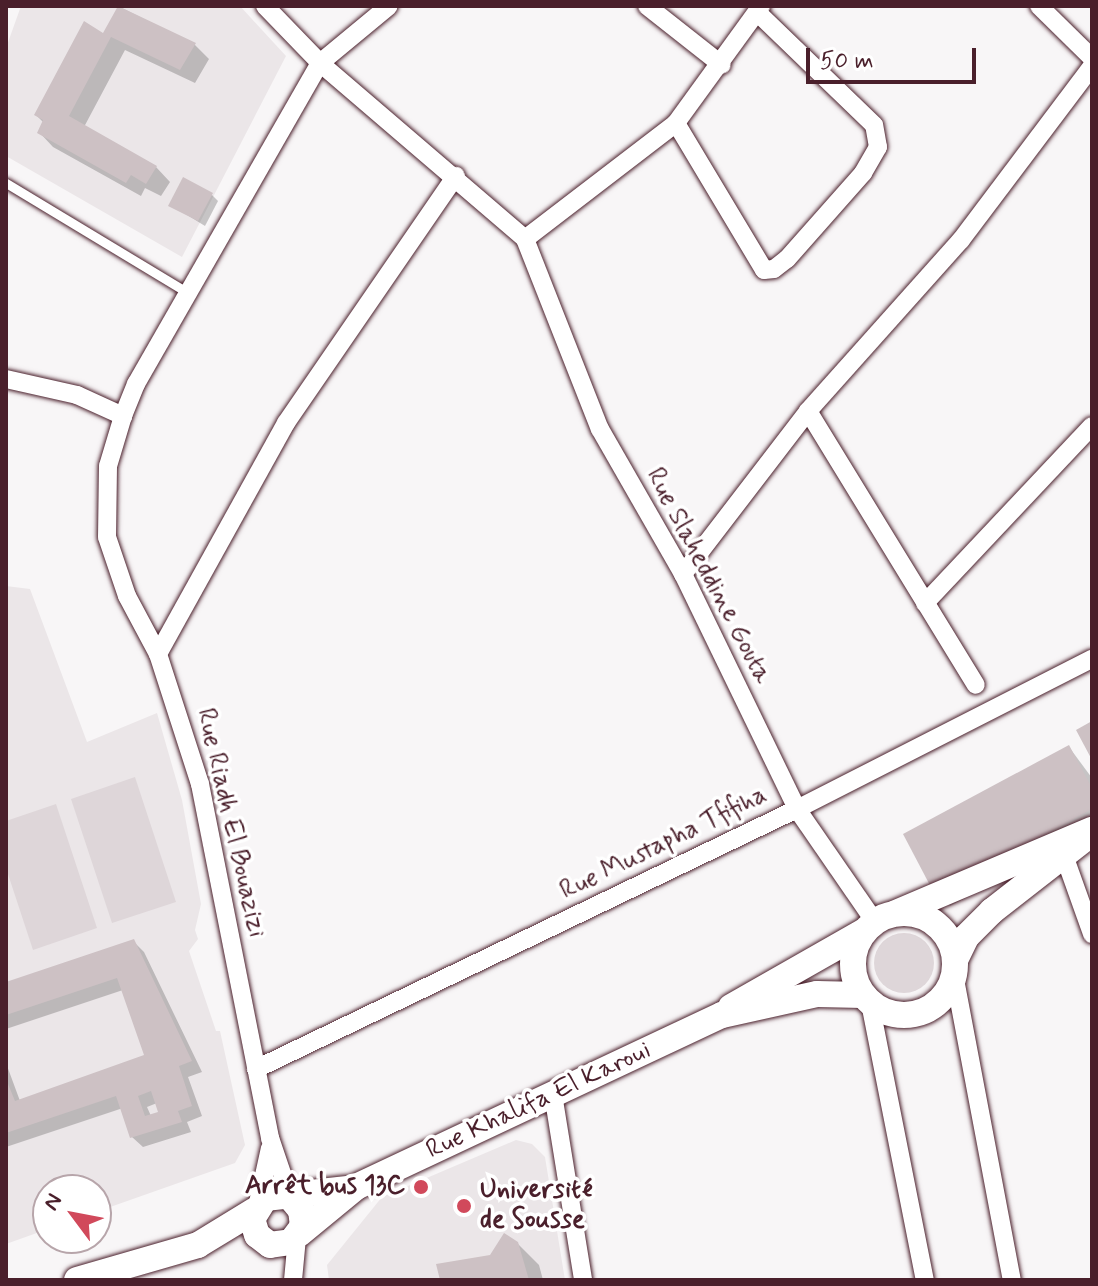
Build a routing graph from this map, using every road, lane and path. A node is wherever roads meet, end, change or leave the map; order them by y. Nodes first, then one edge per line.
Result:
1 (265, 6) edge
2 (389, 6) edge
3 (647, 6) edge
4 (1039, 6) edge
5 (759, 9) edge
6 (1092, 58) edge
7 (320, 63) junction
8 (722, 65) junction
9 (1092, 66) edge
10 (676, 123) junction
11 (456, 176) junction
12 (6, 183) edge
13 (525, 239) junction
14 (188, 293) junction
15 (6, 379) edge
16 (808, 411) junction
17 (123, 416) junction
18 (1092, 426) edge
19 (683, 574) junction
20 (925, 603) junction
21 (158, 654) junction
22 (1092, 659) edge
23 (976, 685) dead end
24 (797, 809) junction
25 (1092, 831) edge
26 (1065, 858) junction
27 (878, 922) junction
28 (1092, 934) edge
29 (954, 967) junction
30 (867, 999) junction
31 (722, 1015) junction
32 (256, 1069) junction
33 (553, 1094) junction
34 (270, 1138) junction
35 (356, 1187) junction
36 (290, 1197) junction
37 (256, 1207) junction
38 (298, 1236) junction
39 (198, 1245) junction
40 (270, 1245) junction
41 (77, 1280) edge
42 (285, 1280) edge
43 (293, 1280) edge
44 (583, 1280) edge
45 (925, 1280) edge
46 (1012, 1280) edge

1 - 7 street
2 - 7 street
3 - 8 street
4 - 6 street
5 - 8 street
5 - 10 street
7 - 11 street
7 - 14 street, Rue Riadh El Bouazizi
8 - 10 street
9 - 16 street
10 - 13 street
11 - 13 street
11 - 21 street
12 - 14 lane
13 - 19 street, Rue Slaheddine Gouta
14 - 17 street, Rue Riadh El Bouazizi
15 - 17 street
16 - 19 street
16 - 20 street
17 - 21 street, Rue Riadh El Bouazizi
18 - 20 street
19 - 24 street, Rue Slaheddine Gouta
20 - 23 street
21 - 32 street, Rue Riadh El Bouazizi
22 - 24 street, Rue Mustapha Tfifiha
24 - 27 street, Rue Slaheddine Gouta
24 - 32 street, Rue Mustapha Tfifiha
25 - 26 main road
25 - 27 main road, Rue Khalifa El Karoui
26 - 28 street
26 - 29 main road
27 - 29 main road
27 - 30 main road
27 - 31 main road, Rue Khalifa El Karoui
29 - 30 main road
29 - 46 street
30 - 31 main road, Rue Khalifa El Karoui
30 - 45 street
31 - 33 main road, Rue Khalifa El Karoui
32 - 34 street, Rue Riadh El Bouazizi
33 - 35 main road, Rue Khalifa El Karoui
33 - 44 street
34 - 36 street, Rue Riadh El Bouazizi
34 - 37 street, Rue Riadh El Bouazizi
35 - 36 main road, Rue Khalifa El Karoui
35 - 38 main road, Rue Khalifa El Karoui
36 - 37 main road
36 - 38 main road
37 - 39 main road
37 - 40 main road
38 - 40 main road
38 - 43 street
39 - 40 main road
39 - 41 main road
40 - 42 street

